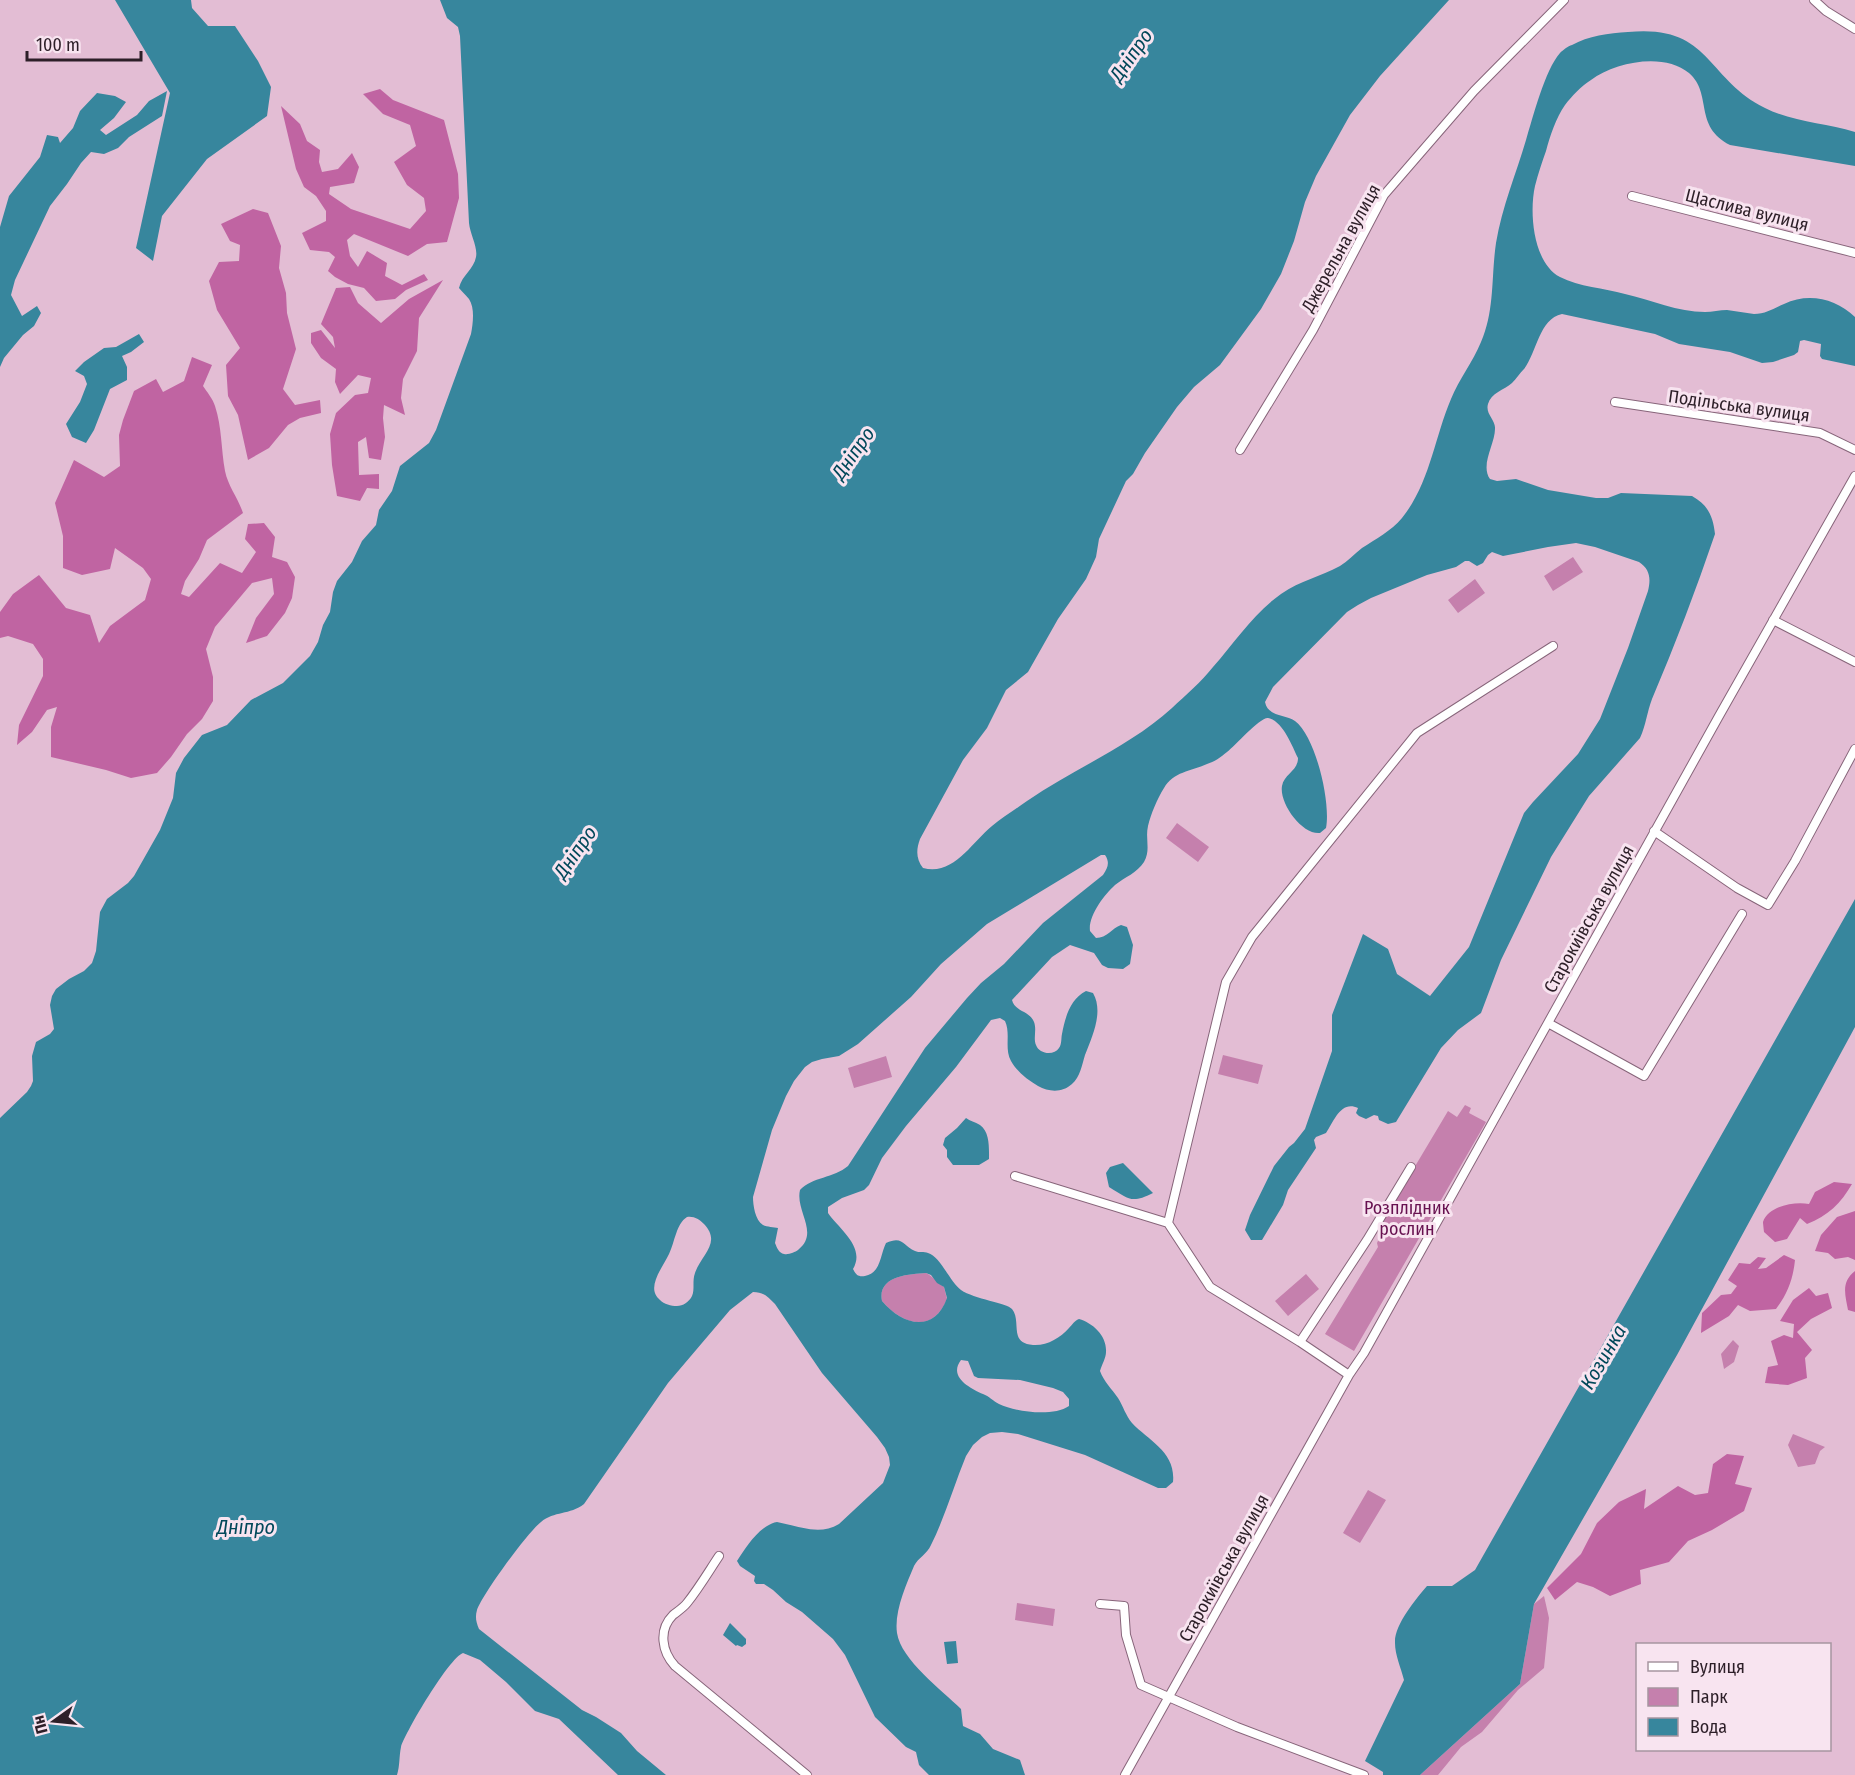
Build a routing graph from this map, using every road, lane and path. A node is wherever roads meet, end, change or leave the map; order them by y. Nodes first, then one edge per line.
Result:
1 (1564, 0) edge
2 (1814, 0) edge
3 (1855, 29) edge
4 (1632, 196) dead end
5 (1855, 253) edge
6 (1615, 402) dead end
7 (1240, 450) dead end
8 (1855, 450) edge
9 (1855, 477) edge
10 (1773, 620) junction
11 (1553, 646) dead end
12 (1855, 662) edge
13 (1855, 749) edge
14 (1654, 831) junction
15 (1742, 914) dead end
16 (1548, 1023) junction
17 (1411, 1167) dead end
18 (1015, 1176) dead end
19 (1168, 1223) junction
20 (1300, 1342) junction
21 (1349, 1375) junction
22 (719, 1556) dead end
23 (1100, 1604) dead end
24 (1169, 1698) junction
25 (807, 1775) edge
26 (1125, 1775) edge
27 (1364, 1775) edge

1 - 7 street, Джерельна вулиця
2 - 3 street
4 - 5 street, Щаслива вулиця
6 - 8 street, Подільська вулиця
9 - 10 street, Старокиївська вулиця
10 - 12 street
10 - 14 street, Старокиївська вулиця
11 - 19 street
13 - 14 street
14 - 16 street, Старокиївська вулиця
15 - 16 street
16 - 21 street, Старокиївська вулиця
17 - 20 street
18 - 19 street
19 - 20 street
20 - 21 street
21 - 24 street, Старокиївська вулиця
22 - 25 street
23 - 24 street
24 - 26 street, Старокиївська вулиця
24 - 27 street

